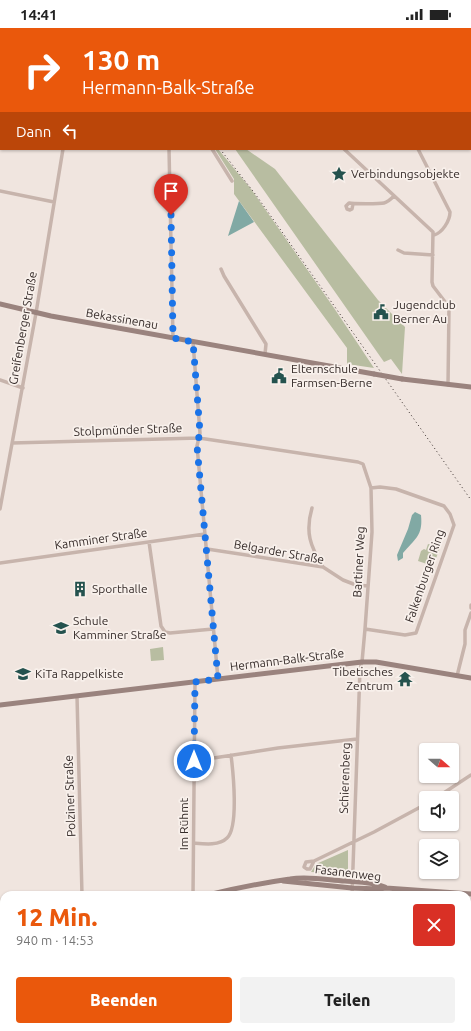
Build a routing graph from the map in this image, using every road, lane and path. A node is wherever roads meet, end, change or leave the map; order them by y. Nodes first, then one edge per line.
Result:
1 (63, 150) edge
2 (169, 150) edge
3 (213, 150) edge
4 (345, 150) edge
5 (419, 150) edge
6 (232, 181) dead end
7 (0, 191) edge
8 (394, 196) junction
9 (54, 202) junction
10 (353, 204) dead end
11 (434, 235) junction
12 (398, 250) dead end
13 (433, 255) junction
14 (221, 269) dead end
15 (0, 304) edge
16 (36, 313) junction
17 (173, 338) junction
18 (193, 342) junction
19 (265, 354) junction
20 (0, 380) edge
21 (448, 385) junction
22 (23, 388) junction
23 (471, 388) edge
24 (199, 438) junction
25 (12, 443) junction
26 (362, 464) joint
27 (371, 488) junction
28 (312, 508) dead end
29 (0, 509) edge
30 (205, 534) junction
31 (149, 542) junction
32 (207, 549) junction
33 (0, 563) edge
34 (323, 567) junction
35 (368, 586) junction
36 (471, 605) edge
37 (471, 608) edge
38 (471, 613) edge
39 (213, 629) junction
40 (366, 629) junction
41 (362, 662) junction
42 (457, 676) junction
43 (471, 678) edge
44 (218, 679) junction
45 (195, 682) junction
46 (77, 696) junction
47 (0, 705) edge
48 (357, 739) junction
49 (231, 755) junction
50 (194, 761) junction
51 (471, 775) edge
52 (447, 791) edge
53 (419, 808) edge
54 (353, 842) junction
55 (194, 843) junction
56 (314, 861) dead end
57 (307, 881) junction
58 (352, 882) junction
59 (352, 888) junction
60 (386, 888) junction
61 (82, 891) edge
62 (193, 891) edge
63 (224, 891) edge
64 (428, 891) edge

1 - 9 street, Greifenberger Straße
2 - 17 street
3 - 6 street
4 - 8 street
5 - 11 street
7 - 9 street
8 - 10 street
8 - 11 street
9 - 16 street, Greifenberger Straße
11 - 13 street
12 - 13 street
13 - 21 street
14 - 19 street
15 - 16 street, Bekassinenau
16 - 17 street, Bekassinenau
16 - 22 street, Greifenberger Straße
17 - 18 street, Bekassinenau
18 - 19 street, Bekassinenau
18 - 24 street
19 - 21 street, Bekassinenau, bridge
20 - 22 street
21 - 23 street, Bekassinenau
22 - 25 street, Greifenberger Straße
24 - 25 street, Stolpmünder Straße
24 - 26 street, Stolpmünder Straße
24 - 30 street
25 - 29 street, Greifenberger Straße
26 - 27 street, Bartiner Weg
27 - 35 street, Bartiner Weg
27 - 40 street, Falkenburger Ring
28 - 34 street
30 - 31 street, Kamminer Straße
30 - 32 street
31 - 33 street, Kamminer Straße
31 - 39 street
32 - 34 street, Belgarder Straße
32 - 39 street
34 - 35 street, Belgarder Straße
35 - 40 street, Bartiner Weg
36 - 37 street
38 - 42 street
39 - 44 street
40 - 41 street, Bartiner Weg
41 - 42 street, Hermann-Balk-Straße
41 - 44 street, Hermann-Balk-Straße
41 - 48 street, Schierenberg
42 - 43 street, Hermann-Balk-Straße
44 - 45 street, Hermann-Balk-Straße
45 - 46 street, Hermann-Balk-Straße
45 - 50 street, Im Rühmt
46 - 47 street, Hermann-Balk-Straße
46 - 61 street, Polziner Straße
48 - 49 street
48 - 54 street, Schierenberg
49 - 50 street
49 - 55 street
50 - 55 street, Im Rühmt
51 - 52 street
53 - 54 street
54 - 56 street
54 - 58 street, Schierenberg
55 - 62 street, Im Rühmt
57 - 58 street, Fasanenweg
57 - 59 street, Fasanenweg
57 - 63 street
58 - 59 street, Schierenberg
58 - 60 street, Fasanenweg
59 - 60 street, Fasanenweg
60 - 64 street, Fasanenweg

